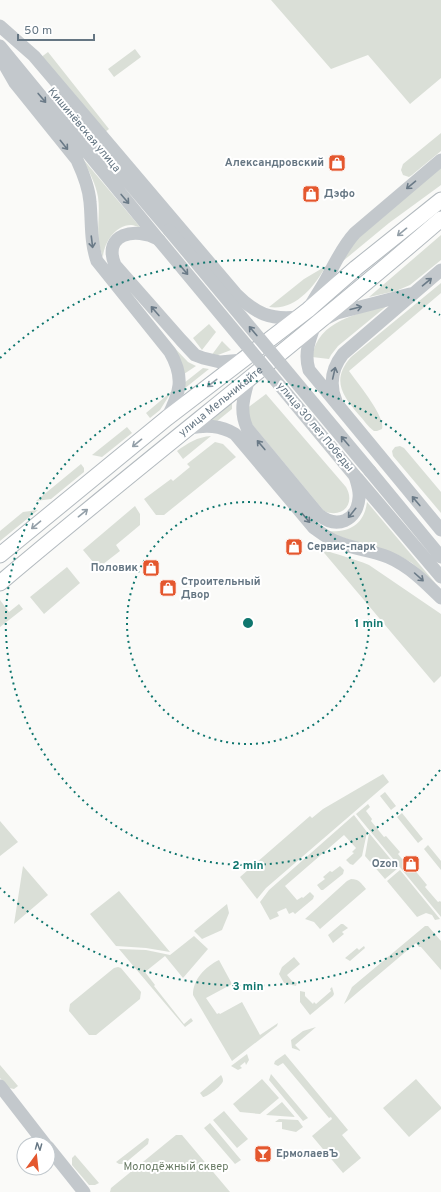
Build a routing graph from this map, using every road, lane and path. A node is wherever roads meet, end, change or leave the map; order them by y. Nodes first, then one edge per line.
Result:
1 (0, 26) edge
2 (0, 29) edge
3 (0, 46) edge
4 (0, 57) edge
5 (441, 160) edge
6 (441, 200) edge
7 (441, 219) edge
8 (168, 230) joint
9 (159, 240) junction
10 (441, 270) edge
11 (413, 293) junction
12 (303, 314) junction
13 (317, 323) junction
14 (243, 360) junction
15 (249, 378) junction
16 (341, 410) junction
17 (167, 418) junction
18 (189, 428) junction
19 (355, 476) junction
20 (441, 530) edge
21 (0, 555) edge
22 (441, 557) edge
23 (441, 577) edge
24 (0, 584) edge
25 (441, 598) edge
26 (0, 1086) edge
27 (39, 1136) edge
28 (56, 1158) edge
29 (84, 1192) edge

1 - 12 street
2 - 8 street, Кишинёвская улица
3 -> 9 street, Кишинёвская улица
4 -> 17 street
5 -> 12 street
6 -> 12 main road, улица Мельникайте
7 - 13 main road, улица Мельникайте
22 -> 8 street, улица 30 лет Победы, bridge
14 -> 9 street
9 -> 19 street, улица 30 лет Победы, bridge
11 -> 10 street
13 -> 11 street
16 -> 11 street
12 - 14 main road, улица Мельникайте
13 - 15 main road, улица Мельникайте
13 - 16 street
14 -> 17 main road, улица Мельникайте
15 - 18 main road, улица Мельникайте
19 -> 15 street
20 -> 16 street
17 -> 21 main road, улица Мельникайте
24 -> 18 main road, улица Мельникайте
18 -> 25 street
19 - 23 street, улица 30 лет Победы
26 - 27 street
28 - 29 street

